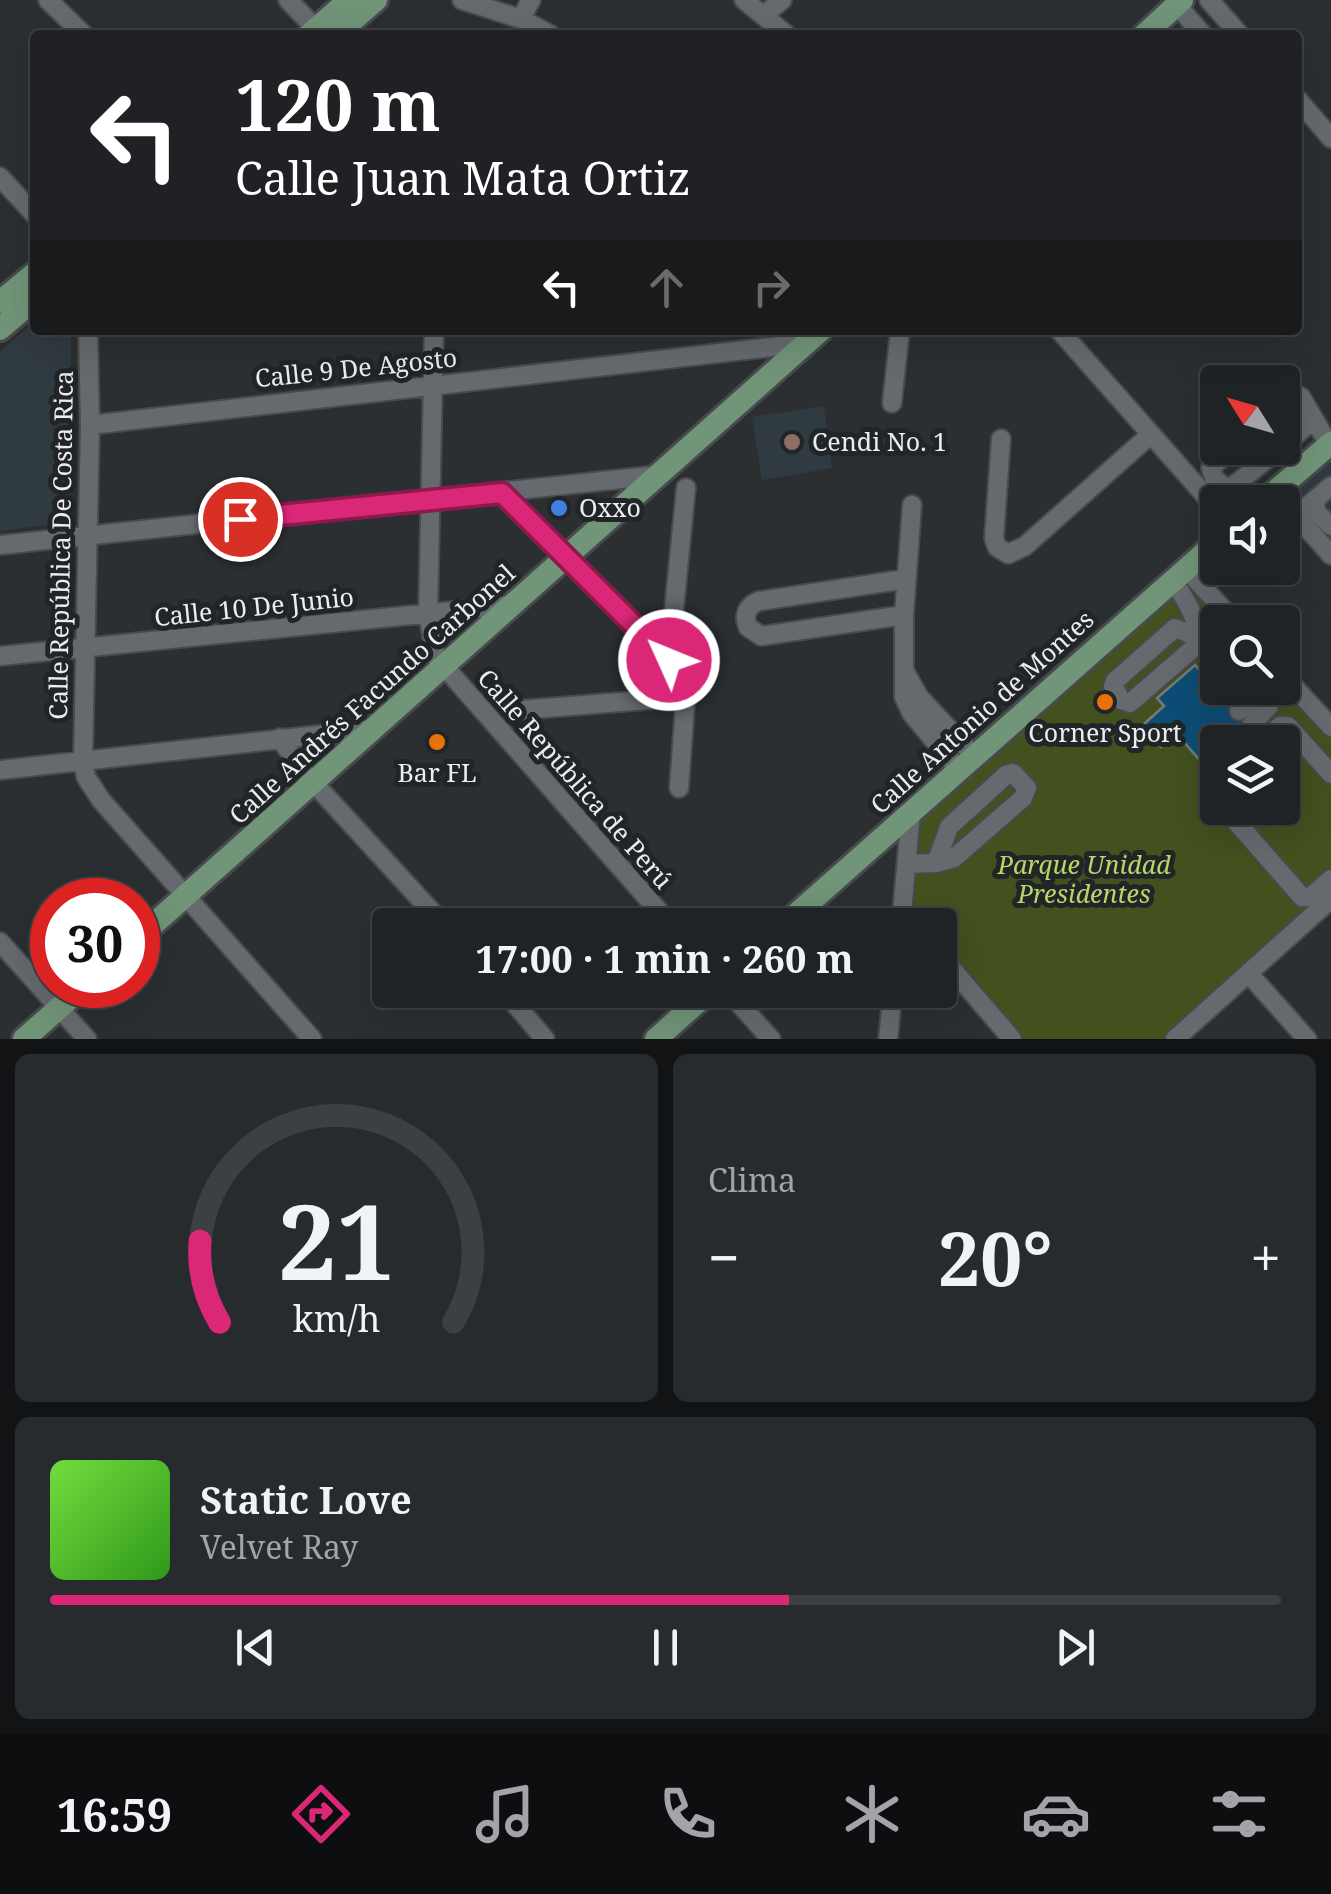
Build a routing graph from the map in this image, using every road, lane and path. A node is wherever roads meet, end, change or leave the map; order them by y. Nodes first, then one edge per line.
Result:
1 (48, 0) edge
2 (288, 0) edge
3 (349, 0) edge
4 (376, 0) edge
5 (462, 0) edge
6 (530, 0) edge
7 (744, 0) edge
8 (782, 0) edge
9 (1209, 0) edge
10 (1179, 3) edge
11 (764, 15) junction
12 (521, 19) junction
13 (79, 30) edge
14 (318, 30) edge
15 (324, 30) edge
16 (326, 30) edge
17 (541, 30) edge
18 (780, 30) edge
19 (1149, 30) edge
20 (1199, 30) edge
21 (1230, 30) edge
22 (1302, 104) edge
23 (1330, 134) edge
24 (0, 177) edge
25 (30, 210) edge
26 (30, 276) edge
27 (0, 302) edge
28 (30, 303) edge
29 (0, 329) edge
30 (88, 335) edge
31 (434, 335) edge
32 (899, 335) edge
33 (1063, 335) edge
34 (814, 336) edge
35 (433, 385) junction
36 (1300, 395) edge
37 (892, 403) dead end
38 (1314, 419) junction
39 (90, 425) junction
40 (1300, 431) edge
41 (1150, 435) junction
42 (1001, 439) dead end
43 (1330, 444) edge
44 (1213, 465) edge
45 (1261, 465) edge
46 (660, 476) junction
47 (1206, 484) junction
48 (1283, 485) edge
49 (1331, 486) edge
50 (686, 488) dead end
51 (502, 493) junction
52 (430, 501) junction
53 (1314, 501) junction
54 (912, 505) dead end
55 (1300, 513) edge
56 (1300, 519) edge
57 (88, 536) junction
58 (1328, 539) edge
59 (0, 545) edge
60 (1200, 556) edge
61 (565, 558) junction
62 (1179, 574) junction
63 (906, 578) junction
64 (512, 605) junction
65 (1215, 605) edge
66 (428, 615) junction
67 (904, 615) junction
68 (1199, 638) junction
69 (86, 649) junction
70 (0, 656) edge
71 (669, 660) junction
72 (442, 666) junction
73 (1300, 693) edge
74 (684, 697) junction
75 (1267, 705) edge
76 (520, 710) dead end
77 (1245, 717) dead end
78 (1331, 727) edge
79 (373, 729) junction
80 (280, 738) junction
81 (1300, 738) edge
82 (83, 760) junction
83 (966, 763) junction
84 (1328, 764) edge
85 (0, 770) edge
86 (313, 782) junction
87 (679, 788) dead end
88 (911, 812) junction
89 (1239, 825) edge
90 (936, 863) junction
91 (907, 864) junction
92 (1331, 879) edge
93 (185, 896) junction
94 (1331, 899) edge
95 (428, 908) edge
96 (655, 908) edge
97 (803, 908) edge
98 (903, 908) edge
99 (160, 918) edge
100 (0, 942) edge
101 (1248, 972) junction
102 (30, 976) edge
103 (957, 976) edge
104 (59, 1008) joint
105 (518, 1008) edge
106 (690, 1008) edge
107 (743, 1008) edge
108 (892, 1008) edge
109 (24, 1039) edge
110 (87, 1039) edge
111 (312, 1039) edge
112 (545, 1039) edge
113 (656, 1039) edge
114 (770, 1039) edge
115 (888, 1039) edge
116 (1012, 1039) edge
117 (1174, 1039) edge
118 (1307, 1039) edge

1 - 13 street
2 - 14 street
3 - 15 main road
4 - 16 main road
5 - 12 street
6 - 12 street
7 - 11 street
8 - 11 street
9 - 21 street
10 - 19 main road
10 - 20 street
11 - 18 street
12 - 17 street
22 - 23 street
24 - 25 street
26 - 27 main road
28 - 29 main road
30 - 39 street, Calle República De Costa Rica
31 - 35 street
32 - 37 street
33 - 41 street
34 - 35 street, Calle 9 De Agosto
34 - 46 main road, Calle Andrés Facundo Carbonel
35 - 39 street, Calle 9 De Agosto
35 - 52 street
36 - 38 street
38 - 40 street
38 - 43 street
39 - 57 street, Calle República De Costa Rica
41 - 42 street
41 - 47 street
43 - 48 main road
44 - 47 street
45 - 47 street
46 - 51 street
46 - 61 main road, Calle Andrés Facundo Carbonel
49 - 53 street
50 - 71 street
51 - 52 street
51 - 61 street
52 - 57 street
52 - 66 street
53 - 55 street
53 - 58 street
54 - 63 street
56 - 58 street
57 - 59 street
57 - 69 street, Calle República De Costa Rica
60 - 62 main road, Calle Antonio de Montes
61 - 64 main road, Calle Andrés Facundo Carbonel
61 - 71 street
62 - 65 street
62 - 68 street
62 - 83 main road, Calle Antonio de Montes
63 - 67 street
63 - 67 street
64 - 66 street, Calle 10 De Junio
64 - 72 main road, Calle Andrés Facundo Carbonel
66 - 69 street, Calle 10 De Junio
66 - 72 street
67 - 83 street
68 - 68 street
69 - 70 street, Calle 10 De Junio
69 - 82 street, Calle República De Costa Rica
71 - 74 street
72 - 79 main road, Calle Andrés Facundo Carbonel
72 - 96 street, Calle República de Perú
73 - 78 street
74 - 76 street
74 - 87 street
75 - 77 street
79 - 80 street
79 - 86 main road, Calle Andrés Facundo Carbonel
80 - 82 street
80 - 86 street
81 - 84 street
82 - 85 street
82 - 93 street
83 - 88 main road, Calle Antonio de Montes
86 - 93 main road, Calle Andrés Facundo Carbonel
86 - 95 street
88 - 91 street
88 - 97 main road, Calle Antonio de Montes
89 - 92 street
90 - 90 street
90 - 91 street
91 - 98 street
93 - 99 main road, Calle Andrés Facundo Carbonel
93 - 111 street
94 - 101 street
100 - 102 street
101 - 117 street
101 - 118 street
103 - 116 street
104 - 109 main road
104 - 110 street
105 - 112 street
106 - 113 main road
107 - 114 street
108 - 115 street

